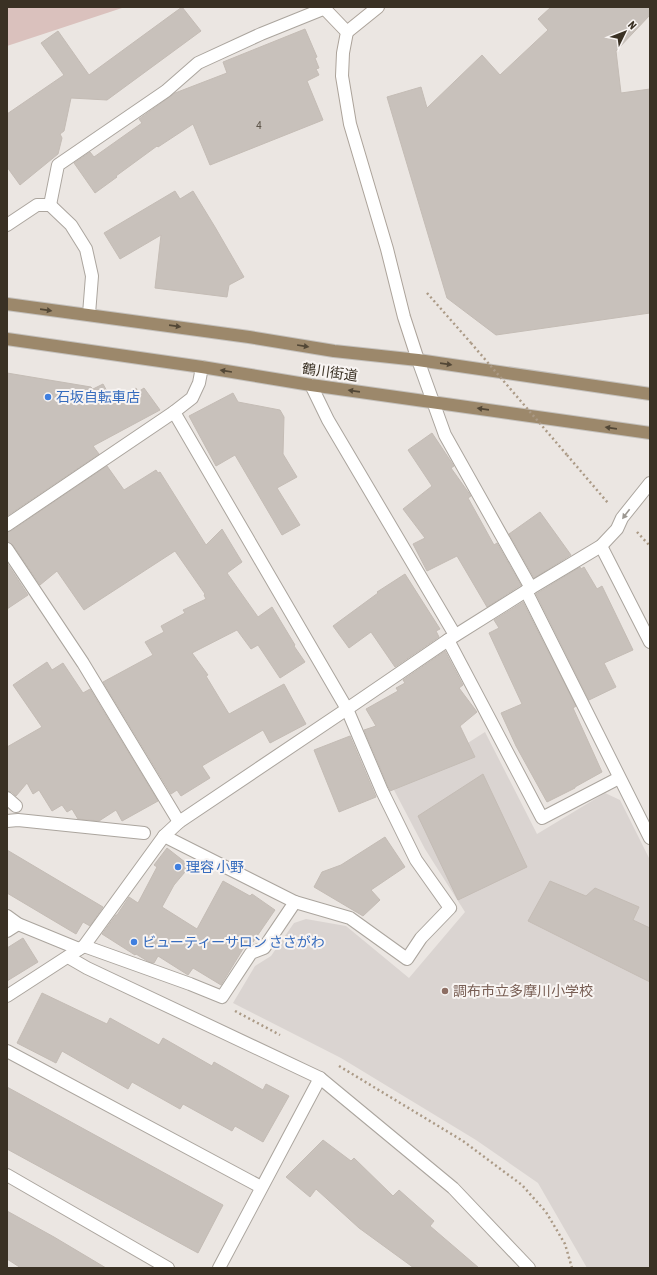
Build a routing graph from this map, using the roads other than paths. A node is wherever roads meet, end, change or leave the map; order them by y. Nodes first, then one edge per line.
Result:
1 (378, 7) edge
2 (323, 8) edge
3 (347, 32) junction
4 (50, 206) junction
5 (7, 226) edge
6 (7, 304) edge
7 (89, 314) junction
8 (7, 339) edge
9 (418, 360) junction
10 (202, 367) junction
11 (311, 385) junction
12 (650, 394) edge
13 (433, 402) junction
14 (174, 412) junction
15 (650, 433) edge
16 (650, 483) edge
17 (7, 525) edge
18 (601, 546) junction
19 (7, 549) edge
20 (528, 590) junction
21 (452, 637) junction
22 (650, 642) edge
23 (348, 710) junction
24 (619, 778) junction
25 (7, 798) edge
26 (16, 806) dead end
27 (7, 821) edge
28 (179, 822) junction
29 (144, 833) dead end
30 (164, 836) junction
31 (650, 838) edge
32 (294, 902) junction
33 (7, 916) edge
34 (18, 924) junction
35 (7, 931) edge
36 (81, 948) junction
37 (68, 957) junction
38 (7, 996) edge
39 (7, 1051) edge
40 (320, 1078) junction
41 (7, 1175) edge
42 (261, 1187) junction
43 (168, 1268) edge
44 (219, 1268) edge
45 (529, 1268) edge

1 - 3 street
2 - 3 street
2 - 4 street
3 - 9 street
4 - 5 street
4 - 7 street
6 -> 7 main road, 鶴川街道
7 -> 9 main road, 鶴川街道
8 - 10 main road, 鶴川街道
9 -> 12 main road, 鶴川街道
9 - 13 street
11 -> 10 main road, 鶴川街道
10 - 14 street
13 -> 11 main road, 鶴川街道
11 - 21 street
15 -> 13 main road, 鶴川街道
13 - 20 street
14 - 17 street
14 - 23 street
16 -> 18 street
18 - 20 street
18 - 22 street
19 - 28 street
20 - 21 street
20 - 24 street
21 - 23 street
21 - 24 street
23 - 28 street
23 - 32 street
24 - 31 street
25 - 26 street
27 - 29 street
28 - 30 street
30 - 32 street
30 - 36 street
32 - 36 street
33 - 34 street
34 - 35 street
34 - 36 street
36 - 37 street
37 - 38 street
37 - 40 street
39 - 42 street
40 - 42 street
40 - 45 street
41 - 43 street
42 - 44 street

